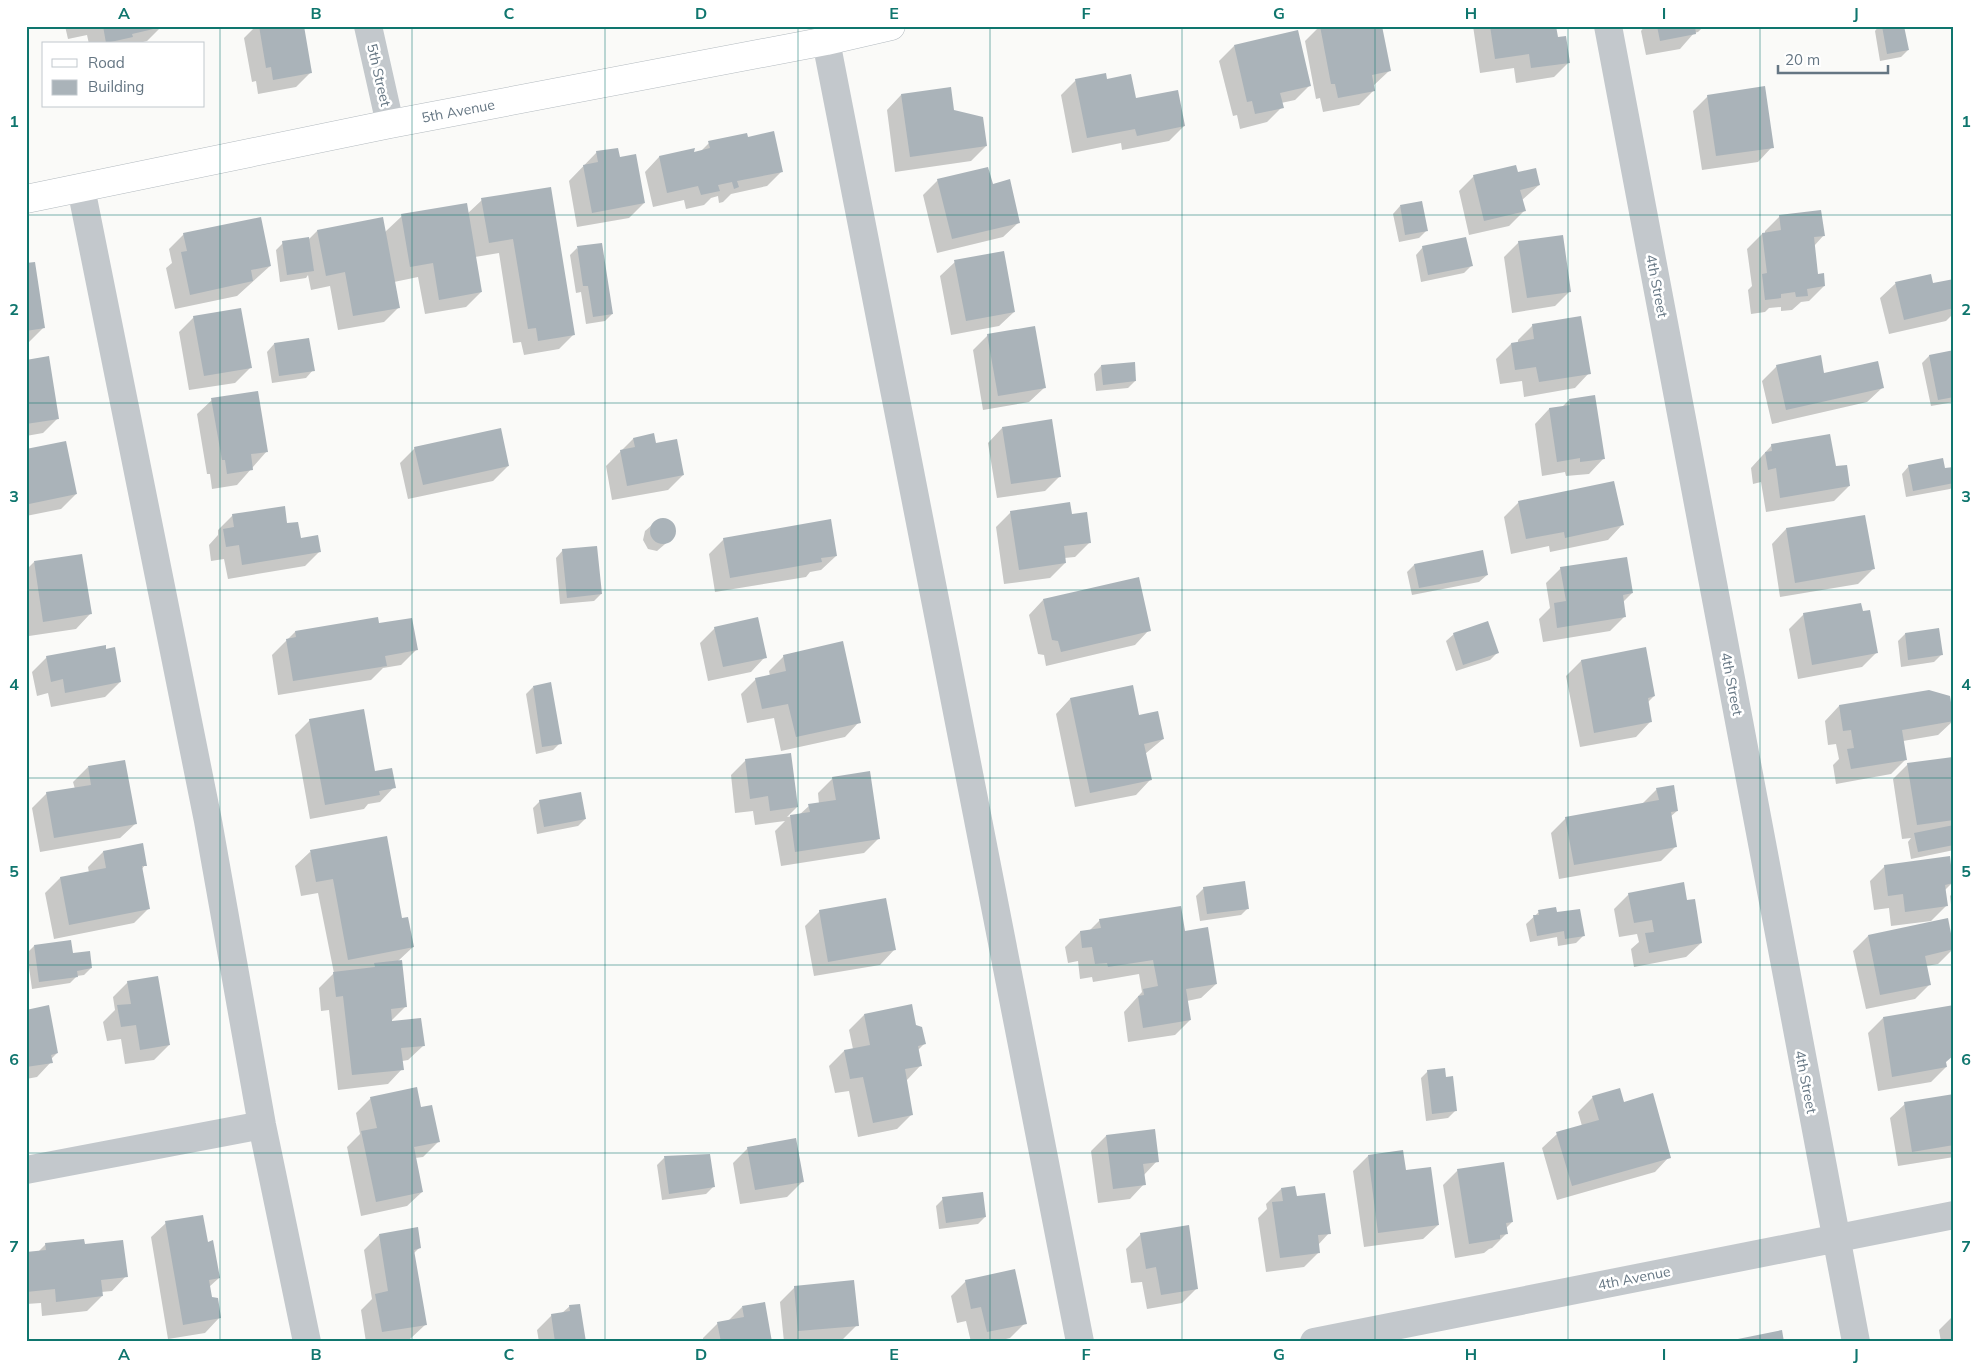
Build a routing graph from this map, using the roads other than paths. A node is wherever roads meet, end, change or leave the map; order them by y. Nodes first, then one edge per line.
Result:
1 (368, 26) edge
2 (891, 26) edge
3 (1608, 26) edge
4 (826, 42) junction
5 (390, 124) junction
6 (81, 188) junction
7 (26, 199) edge
8 (262, 1125) junction
9 (26, 1170) edge
10 (1954, 1215) edge
11 (1835, 1237) junction
12 (307, 1342) edge
13 (1080, 1342) edge
14 (1314, 1342) edge
15 (1856, 1342) edge

1 - 5 street, 5th Street
2 - 4 street, 5th Avenue
3 - 11 street, 4th Street
4 - 5 street, 5th Avenue
4 - 13 street
5 - 6 street, 5th Avenue
6 - 7 street, 5th Avenue
6 - 8 street
8 - 9 street
8 - 12 street
10 - 11 street, 4th Avenue
11 - 14 street, 4th Avenue
11 - 15 street, 4th Street

